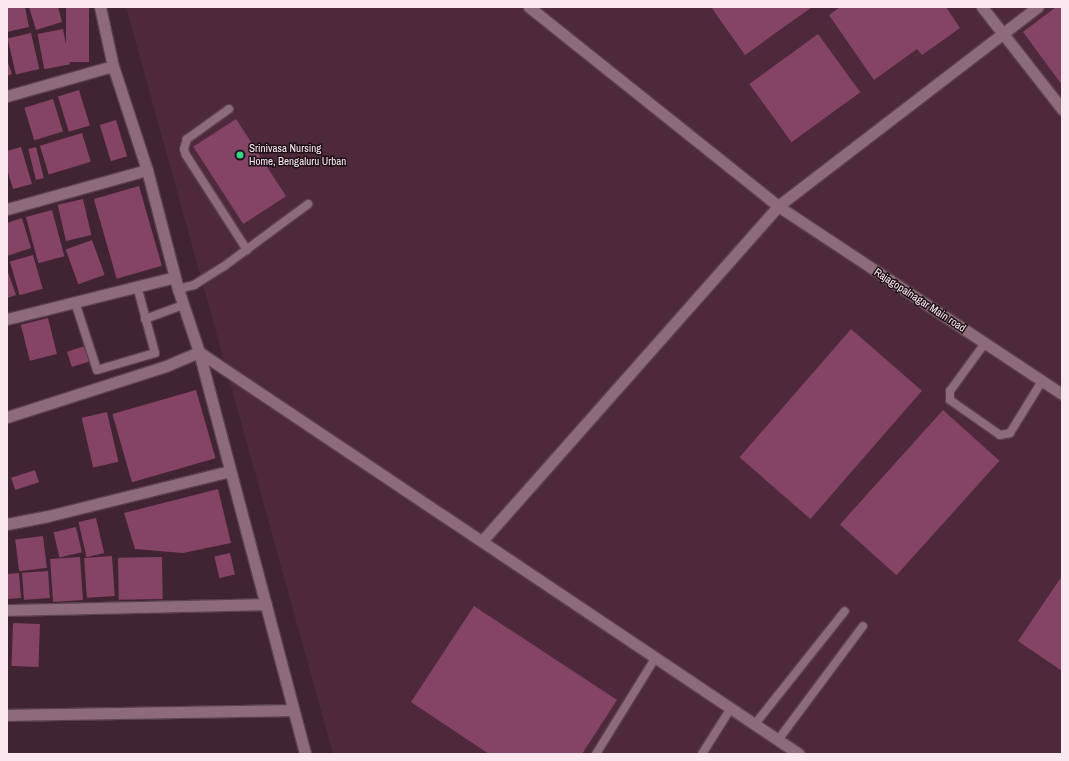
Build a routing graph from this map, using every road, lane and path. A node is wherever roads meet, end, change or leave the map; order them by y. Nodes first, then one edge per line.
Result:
1 (100, 7) edge
2 (529, 7) edge
3 (982, 7) edge
4 (1037, 7) edge
5 (1003, 33) junction
6 (113, 66) junction
7 (7, 96) edge
8 (229, 109) dead end
9 (1062, 109) edge
10 (147, 170) junction
11 (308, 204) dead end
12 (778, 206) junction
13 (7, 209) edge
14 (246, 250) junction
15 (175, 276) junction
16 (137, 286) junction
17 (178, 289) junction
18 (75, 302) junction
19 (184, 305) junction
20 (145, 319) junction
21 (7, 320) edge
22 (985, 343) junction
23 (200, 352) junction
24 (1042, 381) junction
25 (1062, 394) edge
26 (7, 417) edge
27 (230, 471) junction
28 (7, 524) edge
29 (482, 541) junction
30 (266, 604) junction
31 (7, 610) edge
32 (845, 611) dead end
33 (863, 626) dead end
34 (656, 658) junction
35 (731, 708) junction
36 (294, 710) junction
37 (7, 715) edge
38 (755, 724) junction
39 (778, 740) junction
40 (305, 754) edge
41 (596, 754) edge
42 (702, 754) edge
43 (799, 754) edge

1 - 6 street
2 - 12 street, Rajagopalnagar Main road
3 - 5 street
4 - 5 street
5 - 9 street
5 - 12 street
6 - 7 street
6 - 10 street
8 - 14 lane
10 - 13 street
10 - 15 street
11 - 14 lane
12 - 22 street, Rajagopalnagar Main road
12 - 29 street
14 - 17 lane
15 - 16 street
15 - 17 street
16 - 18 street
16 - 20 lane
17 - 19 street
18 - 20 lane
18 - 21 street
19 - 20 lane
19 - 23 street
22 - 24 street, Rajagopalnagar Main road
22 - 24 lane
23 - 26 street
23 - 27 street
23 - 29 street
24 - 25 street, Rajagopalnagar Main road
27 - 28 street
27 - 30 street
29 - 34 street
30 - 31 street
30 - 36 street
32 - 38 lane
33 - 39 lane
34 - 35 street
34 - 41 lane
35 - 38 street
35 - 42 lane
36 - 37 street
36 - 40 street
38 - 39 street
39 - 43 street

